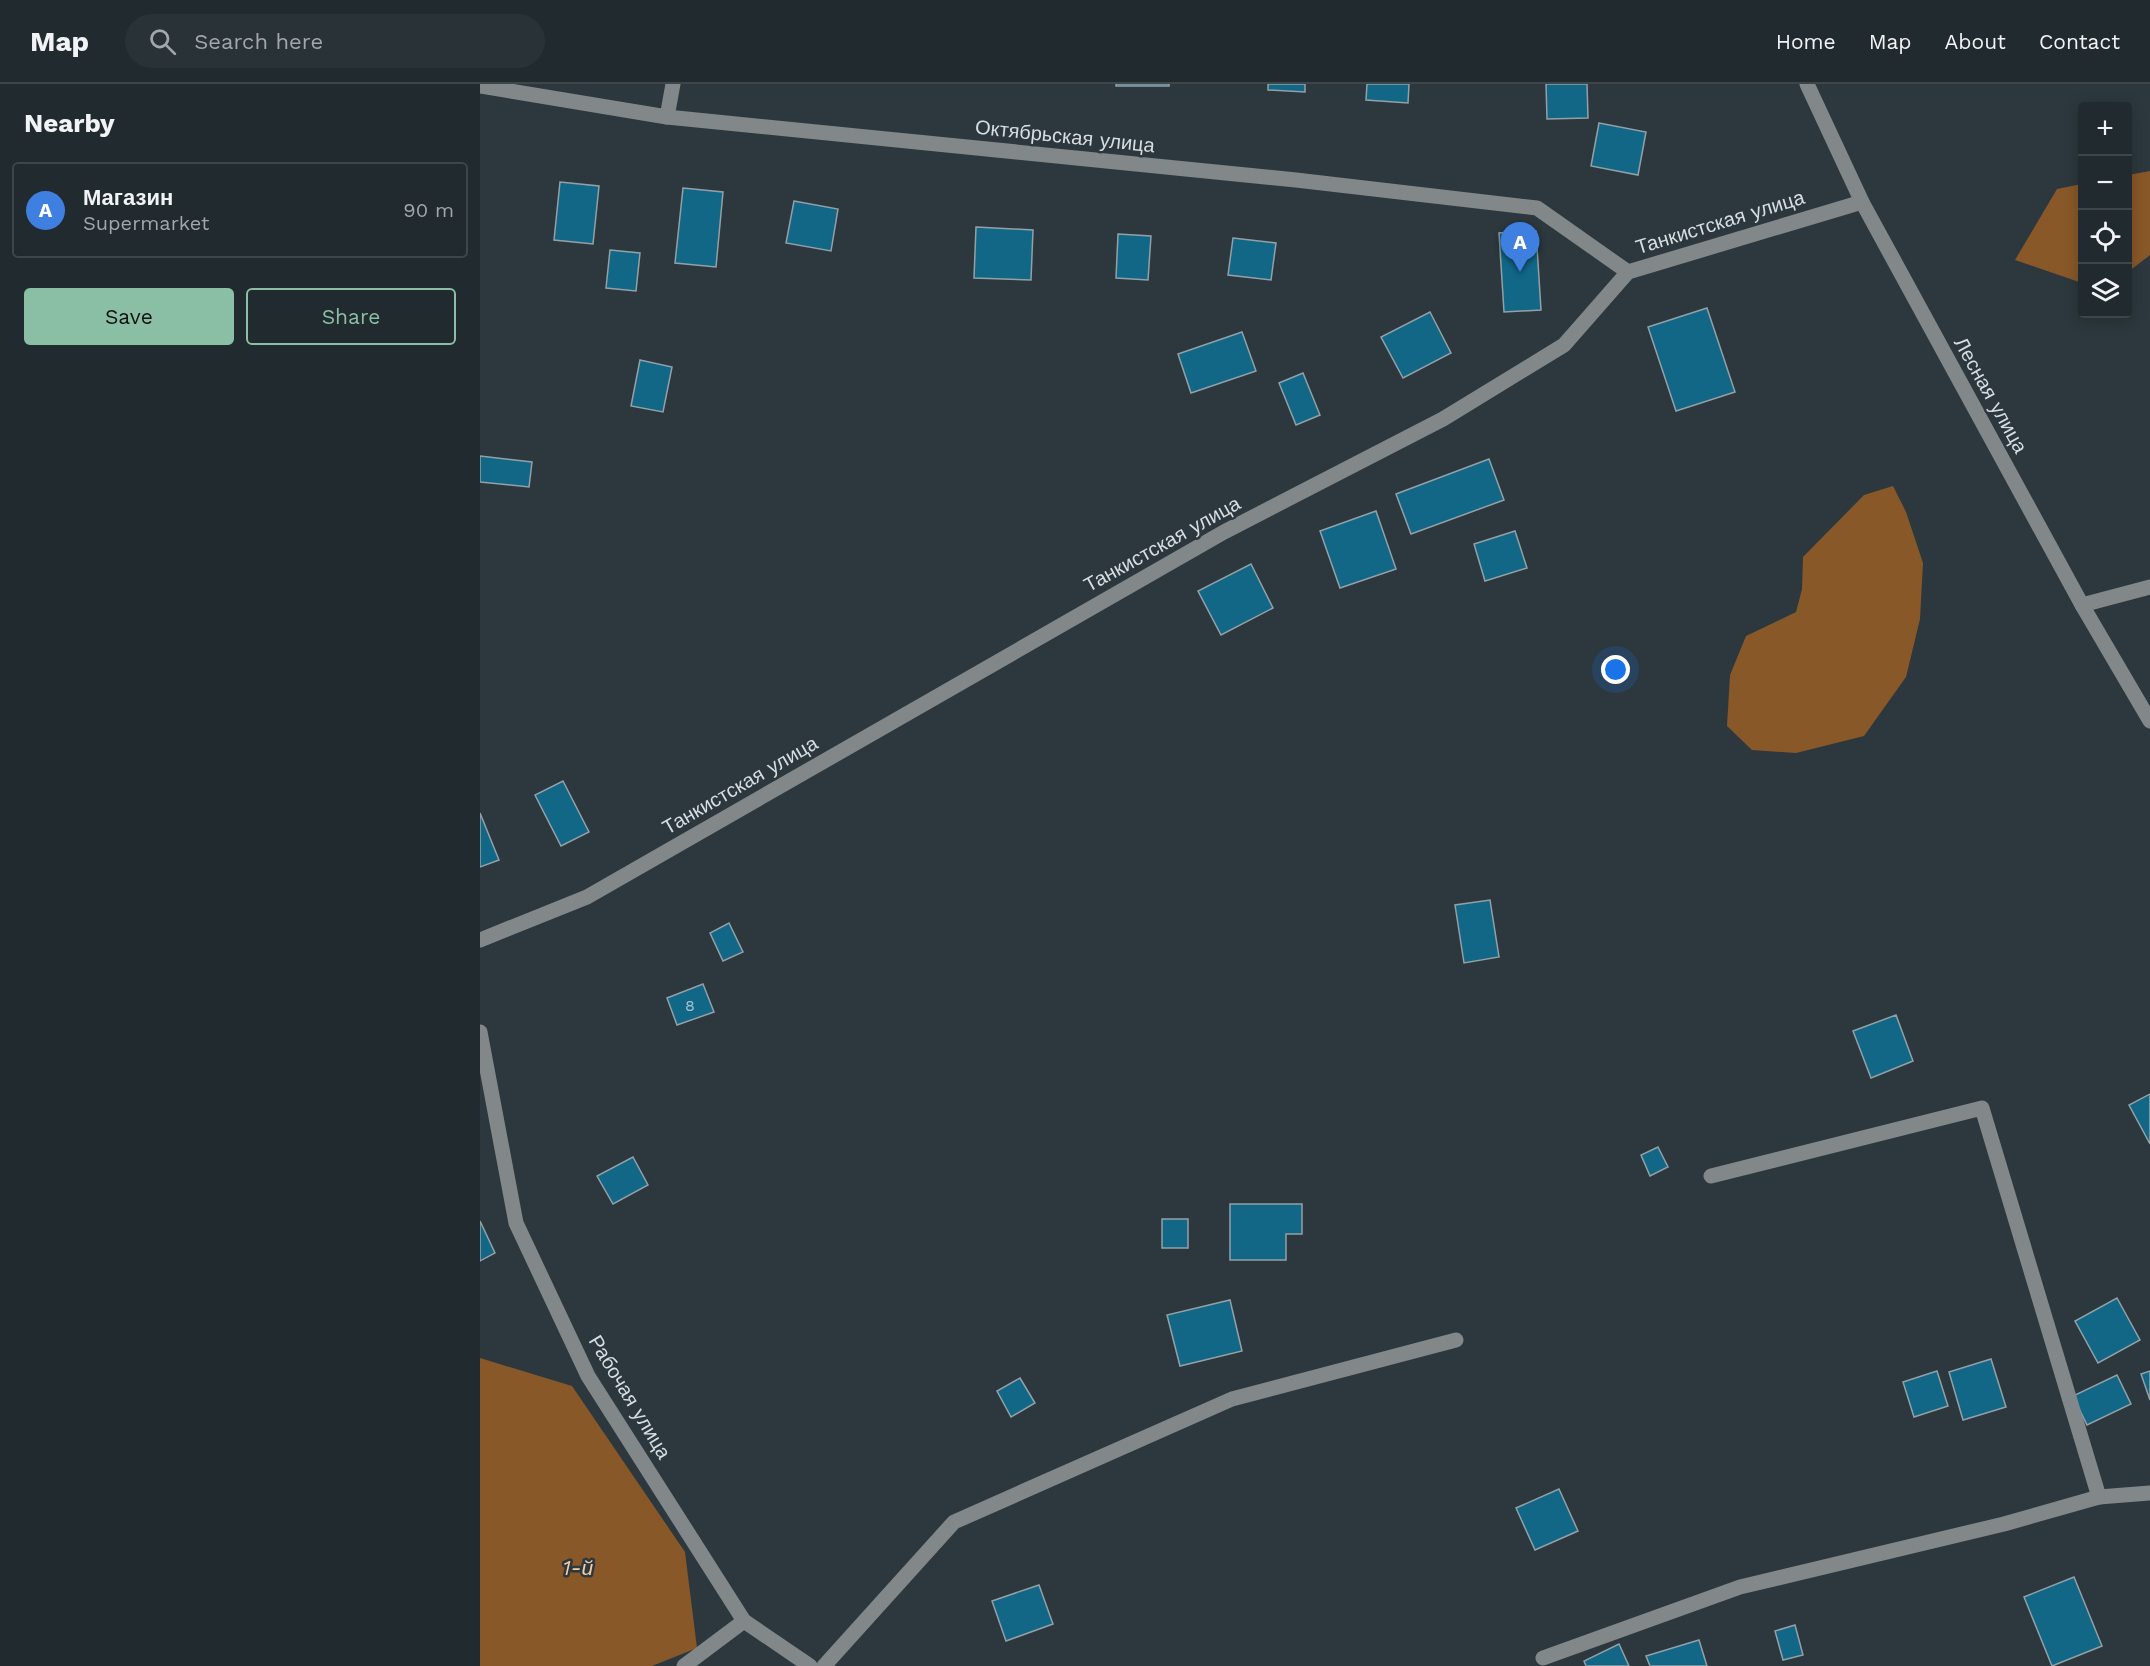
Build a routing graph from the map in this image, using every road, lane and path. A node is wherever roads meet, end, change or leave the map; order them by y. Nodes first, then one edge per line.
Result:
1 (673, 84) edge
2 (1807, 84) edge
3 (480, 86) edge
4 (667, 117) junction
5 (1862, 202) junction
6 (1628, 272) junction
7 (2150, 587) edge
8 (2082, 605) junction
9 (2150, 721) edge
10 (480, 940) edge
11 (480, 1032) edge
12 (1711, 1176) dead end
13 (1456, 1340) dead end
14 (2150, 1492) edge
15 (2099, 1497) junction
16 (744, 1621) junction
17 (1543, 1658) dead end
18 (684, 1666) edge
19 (810, 1666) edge
20 (824, 1666) edge

1 - 4 street
2 - 5 street, Лесная улица
3 - 4 street, Октябрьская улица
4 - 6 street, Октябрьская улица
5 - 6 street, Танкистская улица
5 - 8 street, Лесная улица
6 - 10 street, Танкистская улица
7 - 8 street
8 - 9 street, Лесная улица
11 - 16 street, Рабочая улица
12 - 15 street
13 - 20 street
14 - 15 street
15 - 17 street
16 - 18 street
16 - 19 street, Рабочая улица

